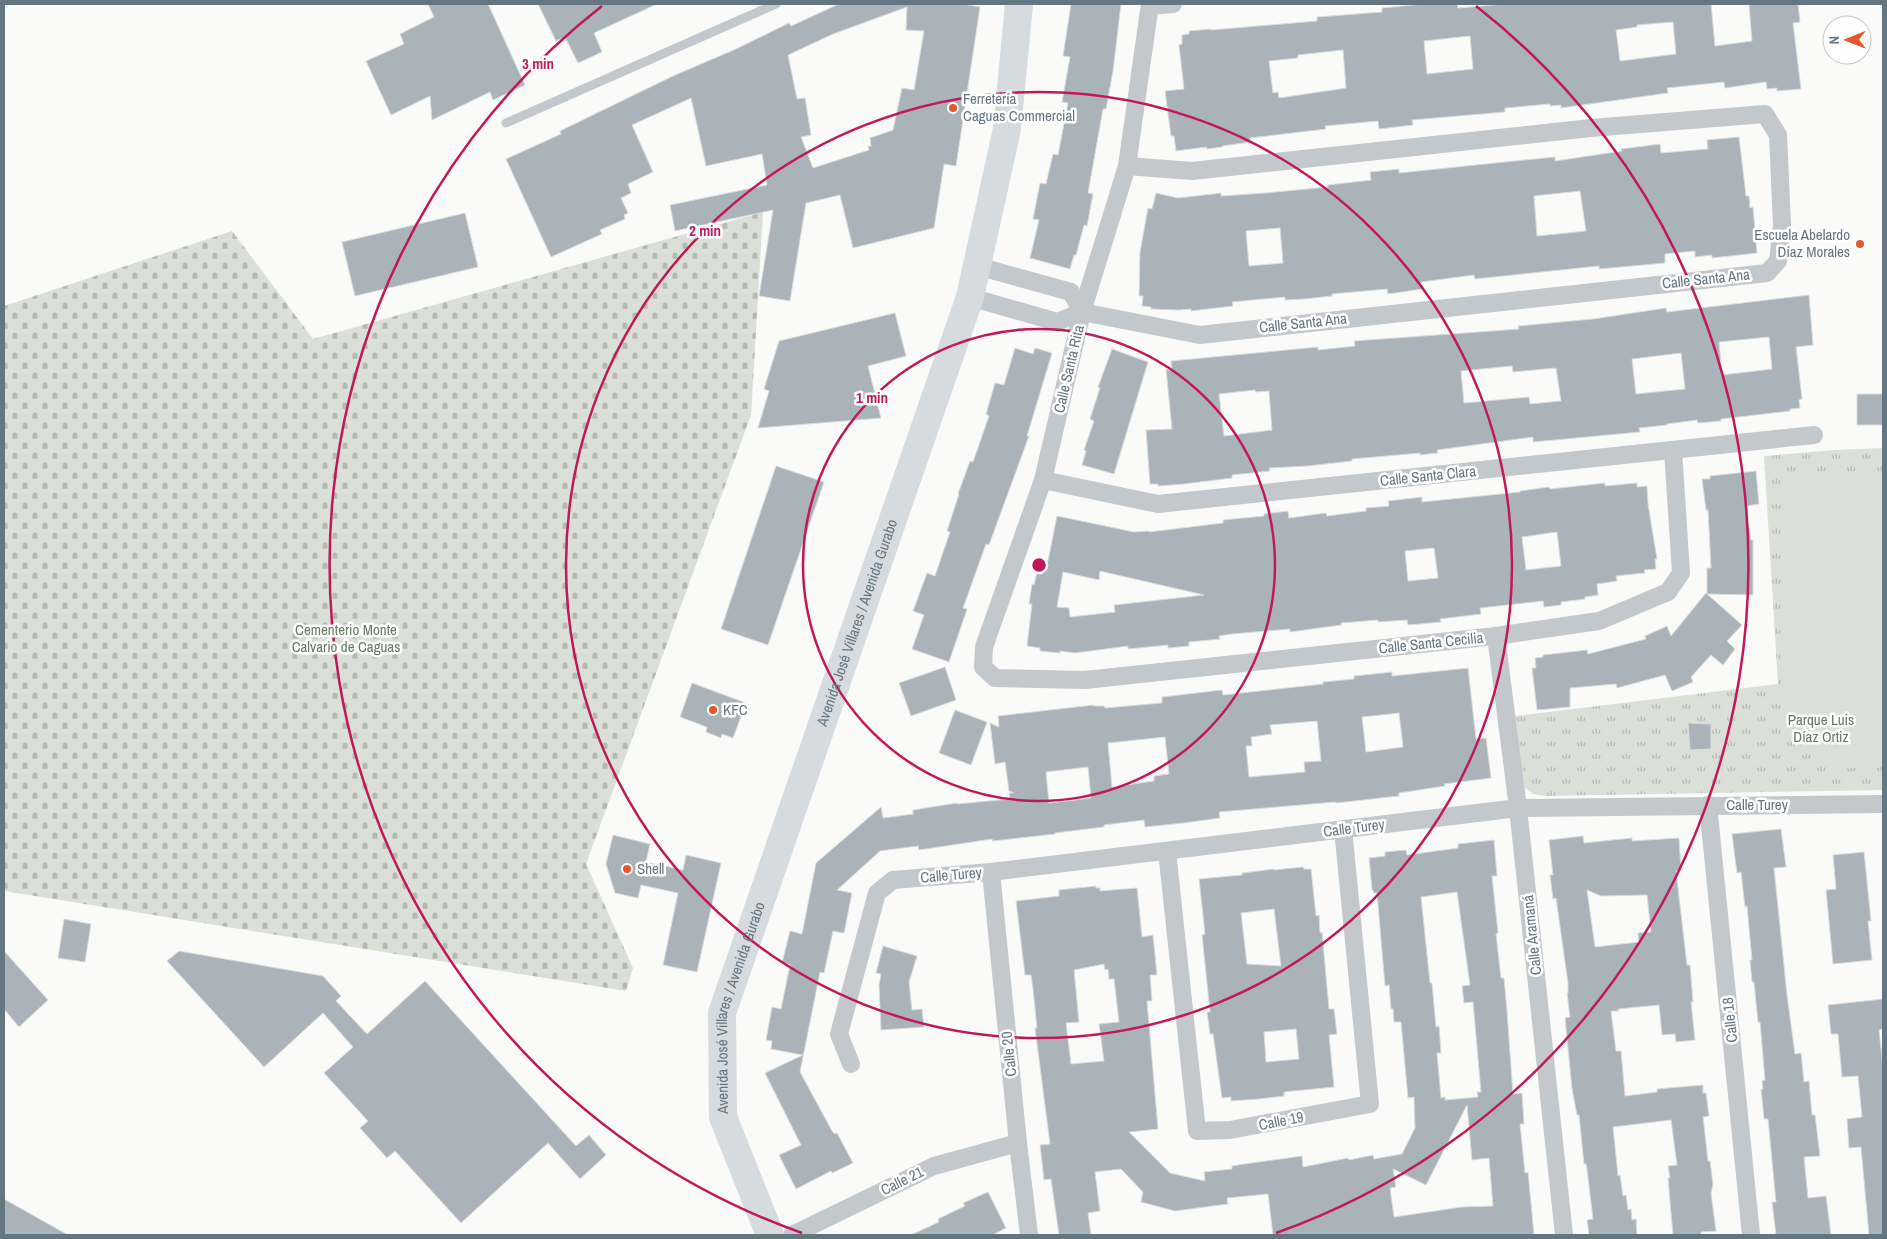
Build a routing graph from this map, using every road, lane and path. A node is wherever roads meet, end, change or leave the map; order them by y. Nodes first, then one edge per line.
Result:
1 (776, 4) edge
2 (1019, 4) edge
3 (1173, 4) edge
4 (1150, 5) edge
5 (506, 123) dead end
6 (1127, 166) junction
7 (977, 266) junction
8 (970, 297) junction
9 (1082, 312) junction
10 (1814, 435) dead end
11 (1673, 450) junction
12 (1043, 480) junction
13 (1496, 636) junction
14 (1043, 679) joint
15 (1883, 804) edge
16 (1708, 805) junction
17 (1518, 808) junction
18 (1343, 829) junction
19 (1167, 851) junction
20 (990, 872) junction
21 (851, 1064) dead end
22 (1018, 1143) junction
23 (770, 1235) edge
24 (792, 1235) edge
25 (1030, 1235) edge
26 (1564, 1235) edge
27 (1751, 1235) edge

1 - 5 lane
2 - 7 main road, Avenida José Villares / Avenida Gurabo
3 - 4 street
4 - 6 street, Calle Santa Rita
6 - 9 street, Calle Santa Rita
6 - 9 street, Calle Santa Ana
7 - 8 main road, Avenida José Villares / Avenida Gurabo
7 - 9 street
8 - 9 street
8 - 23 main road, Avenida José Villares / Avenida Gurabo
9 - 12 street, Calle Santa Rita
10 - 11 street, Calle Santa Clara
11 - 12 street, Calle Santa Clara
11 - 13 street, Calle Santa Cecilia
12 - 14 street, Calle Santa Rita
13 - 14 street, Calle Santa Cecilia
13 - 17 street, Calle Aramaná
15 - 16 street, Calle Turey
16 - 17 street, Calle Turey
16 - 27 street, Calle 18
17 - 18 street, Calle Turey
17 - 26 street, Calle Aramaná
18 - 19 street, Calle Turey
18 - 19 street, Calle 19
19 - 20 street, Calle Turey
20 - 21 street, Calle Turey
20 - 22 street, Calle 20
22 - 24 street, Calle 21
22 - 25 street, Calle 20

